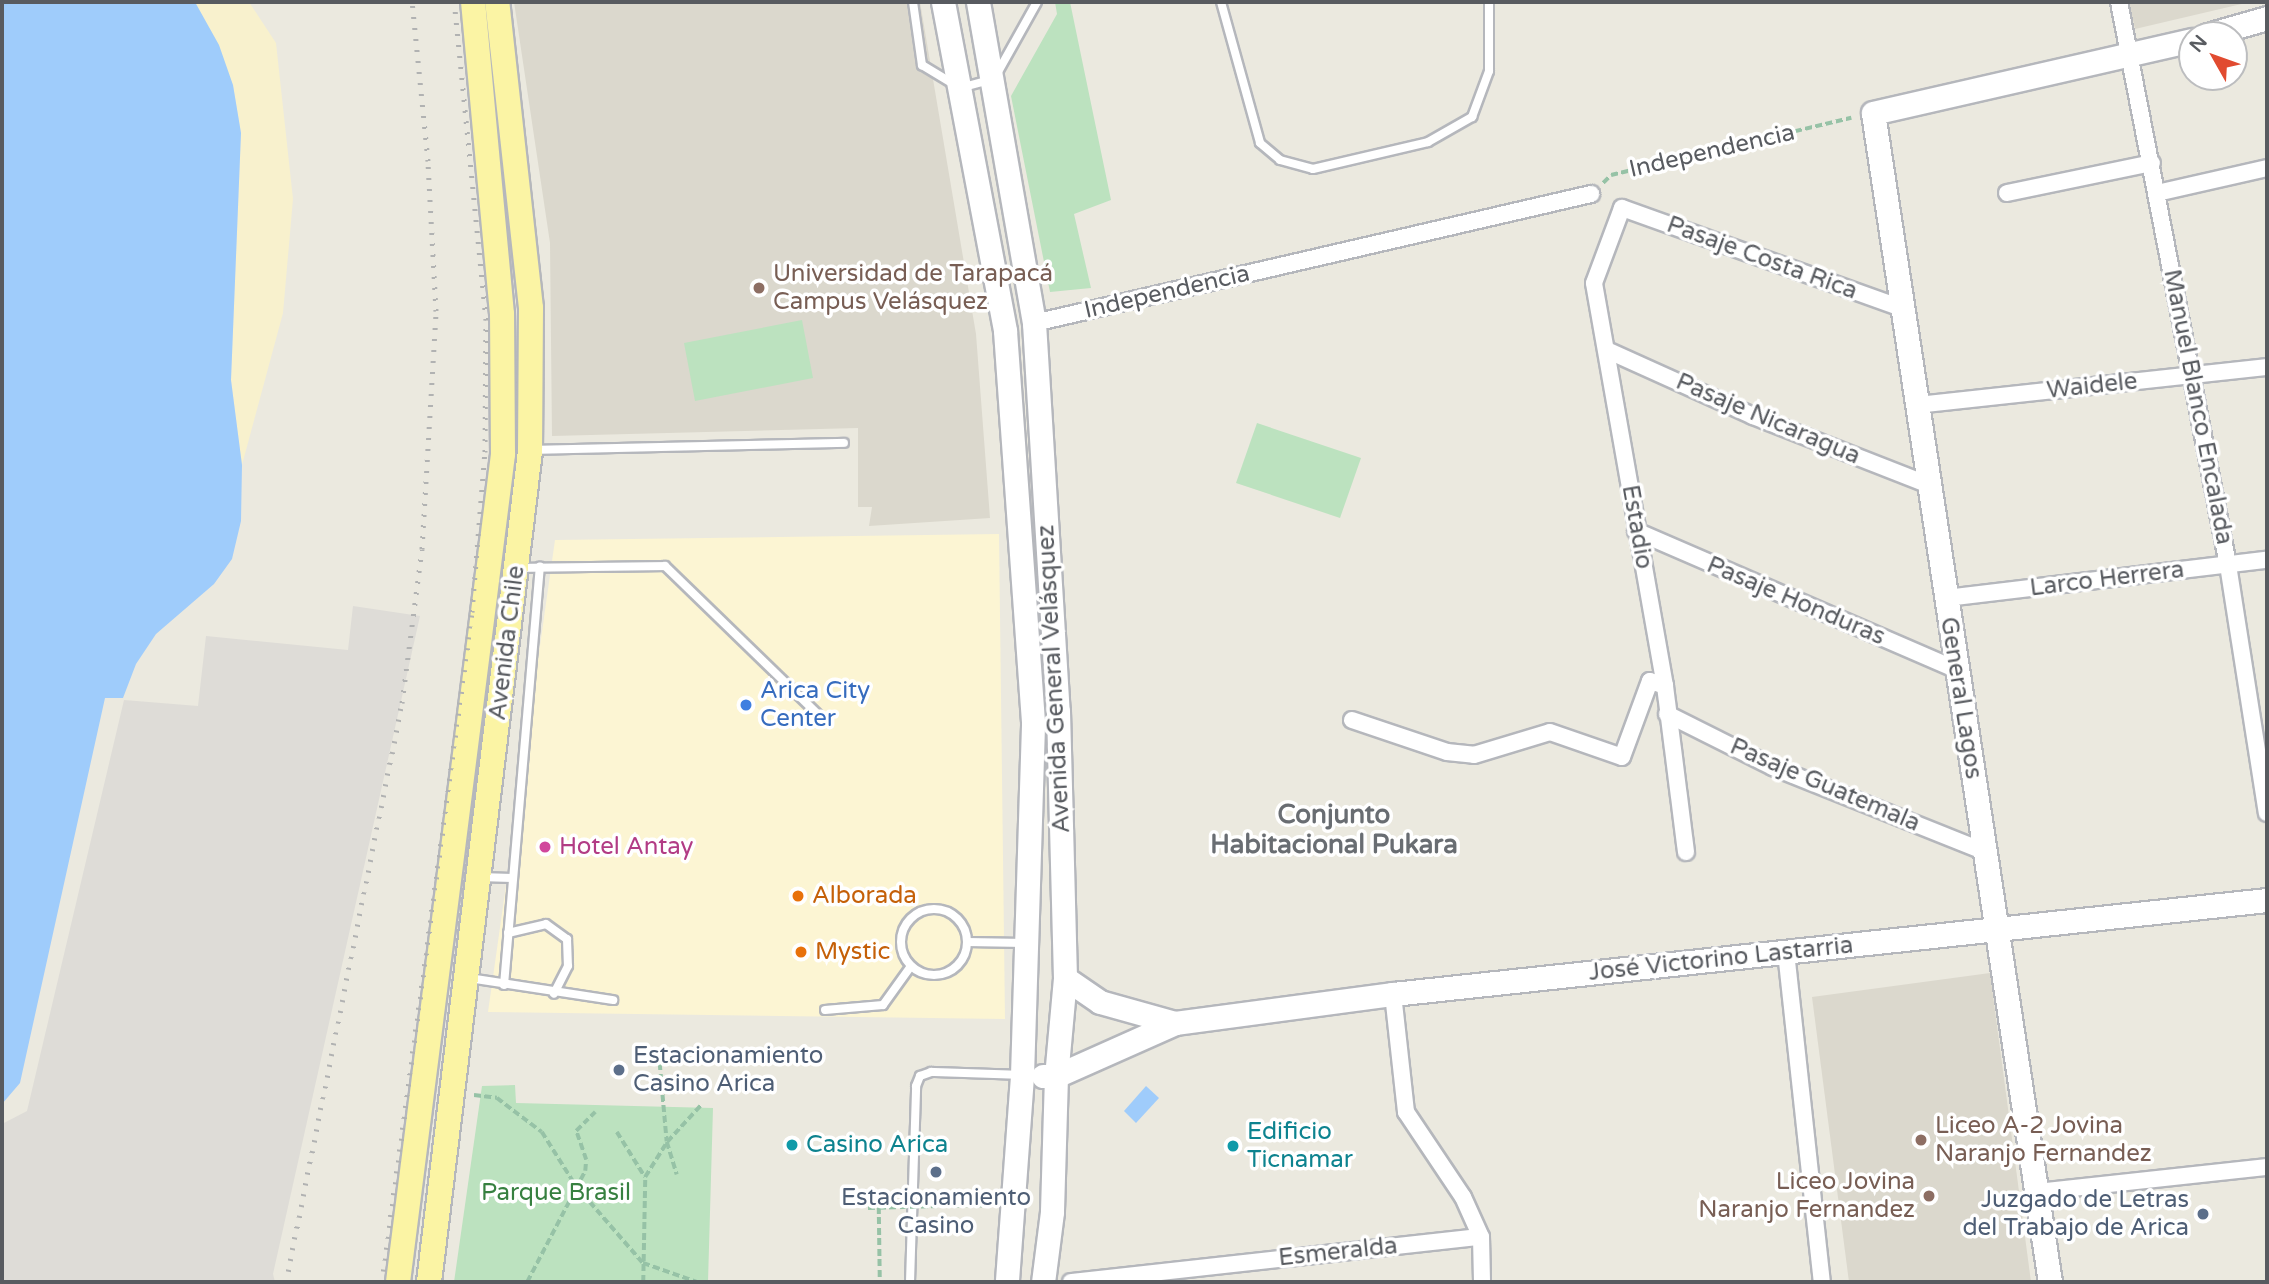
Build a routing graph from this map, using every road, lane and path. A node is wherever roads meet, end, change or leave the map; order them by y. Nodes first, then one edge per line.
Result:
1 (473, 2) edge
2 (497, 2) edge
3 (913, 2) edge
4 (943, 2) edge
5 (978, 2) edge
6 (1037, 2) edge
7 (1221, 2) edge
8 (1489, 2) edge
9 (2119, 2) edge
10 (2267, 18) edge
11 (2248, 23) edge
12 (2178, 44) edge
13 (2131, 57) junction
14 (994, 79) junction
15 (960, 88) junction
16 (1873, 113) junction
17 (2151, 163) junction
18 (2267, 168) edge
19 (2007, 193) dead end
20 (2157, 193) junction
21 (1591, 194) joint
22 (1622, 208) joint
23 (1902, 308) junction
24 (1034, 323) junction
25 (531, 333) junction
26 (502, 334) junction
27 (1609, 351) junction
28 (2267, 367) edge
29 (2192, 376) junction
30 (1917, 405) junction
31 (844, 443) dead end
32 (530, 450) junction
33 (1929, 485) junction
34 (1636, 531) junction
35 (2267, 560) edge
36 (2228, 565) junction
37 (528, 568) junction
38 (1946, 598) junction
39 (1957, 670) junction
40 (1665, 686) junction
41 (1667, 714) junction
42 (821, 717) dead end
43 (1352, 720) dead end
44 (2267, 813) edge
45 (1686, 852) dead end
46 (1985, 852) junction
47 (480, 877) junction
48 (512, 878) junction
49 (2267, 901) edge
50 (1997, 931) junction
51 (508, 933) junction
52 (967, 942) junction
53 (1028, 944) junction
54 (1786, 952) junction
55 (911, 966) junction
56 (468, 978) junction
57 (1065, 978) junction
58 (504, 985) junction
59 (554, 994) junction
60 (1393, 994) junction
61 (613, 1000) dead end
62 (825, 1010) dead end
63 (1175, 1023) junction
64 (433, 1027) junction
65 (463, 1028) junction
66 (659, 1052) dead end
67 (1022, 1076) junction
68 (1055, 1076) junction
69 (455, 1094) junction
70 (702, 1104) dead end
71 (594, 1112) dead end
72 (617, 1132) dead end
73 (667, 1142) junction
74 (2267, 1167) edge
75 (677, 1174) dead end
76 (645, 1177) junction
77 (576, 1186) junction
78 (2036, 1192) junction
79 (975, 1205) dead end
80 (879, 1207) junction
81 (868, 1208) dead end
82 (1481, 1237) junction
83 (643, 1262) junction
84 (1215, 1274) edge
85 (398, 1282) edge
86 (429, 1282) edge
87 (527, 1282) edge
88 (643, 1282) edge
89 (697, 1282) edge
90 (880, 1282) edge
91 (910, 1282) edge
92 (1007, 1282) edge
93 (1044, 1282) edge
94 (1071, 1282) edge
95 (1482, 1282) edge
96 (1822, 1282) edge
97 (2050, 1282) edge

1 - 26 main road, Avenida Chile
2 - 25 main road, Avenida Chile
3 - 15 lane
4 - 15 main road, Avenida General Velásquez
5 - 14 main road, Avenida General Velásquez
6 - 14 lane
7 - 8 lane
9 - 13 street, Manuel Blanco Encalada
10 - 11 main road
12 - 13 main road
13 - 16 main road
13 - 17 street, Manuel Blanco Encalada
14 - 15 lane
14 - 24 main road, Avenida General Velásquez
15 - 53 main road, Avenida General Velásquez
16 - 21 path, Independencia
16 - 23 main road, General Lagos
17 - 19 street
17 - 20 street, Manuel Blanco Encalada
18 - 20 street
20 - 29 street, Manuel Blanco Encalada
21 - 24 street, Independencia
22 - 23 street, Pasaje Costa Rica
22 - 27 street, Estadio
23 - 30 main road, General Lagos
24 - 57 main road, Avenida General Velásquez
25 - 26 main road
25 - 32 main road, Avenida Chile
26 - 64 main road, Avenida Chile
27 - 33 street, Pasaje Nicaragua
27 - 34 street, Estadio
28 - 29 street, Waidele
29 - 30 street, Waidele
29 - 36 street, Manuel Blanco Encalada
30 - 33 main road, General Lagos
31 - 32 lane
32 - 37 main road, Avenida Chile
33 - 38 main road, General Lagos
34 - 39 street, Pasaje Honduras
34 - 40 street, Estadio
35 - 36 street, Larco Herrera
36 - 38 street, Larco Herrera
36 - 44 street, Manuel Blanco Encalada
37 - 42 lane
37 - 47 main road, Avenida Chile
37 - 48 lane
38 - 39 main road, General Lagos
39 - 46 main road, General Lagos
40 - 41 street, Estadio
40 - 43 street
41 - 45 street, Estadio
41 - 46 street, Pasaje Guatemala
46 - 50 main road, General Lagos
47 - 48 lane
47 - 56 main road, Avenida Chile
48 - 51 lane
49 - 50 main road, José Victorino Lastarria
50 - 54 main road, José Victorino Lastarria
50 - 78 main road, General Lagos
51 - 58 lane
51 - 59 lane
52 - 53 lane
52 - 55 lane
52 - 55 lane
53 - 67 main road, Avenida General Velásquez
54 - 60 main road, José Victorino Lastarria
54 - 96 street
55 - 62 lane
56 - 58 lane
56 - 65 main road, Avenida Chile
57 - 63 main road, José Victorino Lastarria
57 - 68 main road, Avenida General Velásquez
58 - 59 lane
59 - 61 lane
60 - 63 main road, José Victorino Lastarria
60 - 82 street
63 - 68 main road, José Victorino Lastarria
64 - 65 main road
64 - 85 main road, Avenida Chile
65 - 69 main road, Avenida Chile
66 - 73 path
67 - 68 main road, José Victorino Lastarria
67 - 91 lane
67 - 92 main road, Avenida General Velásquez
68 - 93 main road, Avenida General Velásquez
69 - 77 path
69 - 86 main road, Avenida Chile
70 - 73 path
71 - 77 path
72 - 76 path
73 - 75 path
73 - 76 path
74 - 78 street
76 - 83 path
77 - 83 path
77 - 87 path
78 - 97 main road, General Lagos
79 - 80 path, bridge
80 - 81 path, bridge
80 - 90 path
82 - 84 street, Esmeralda
82 - 95 street
83 - 88 path
83 - 89 path
84 - 94 street, Esmeralda

